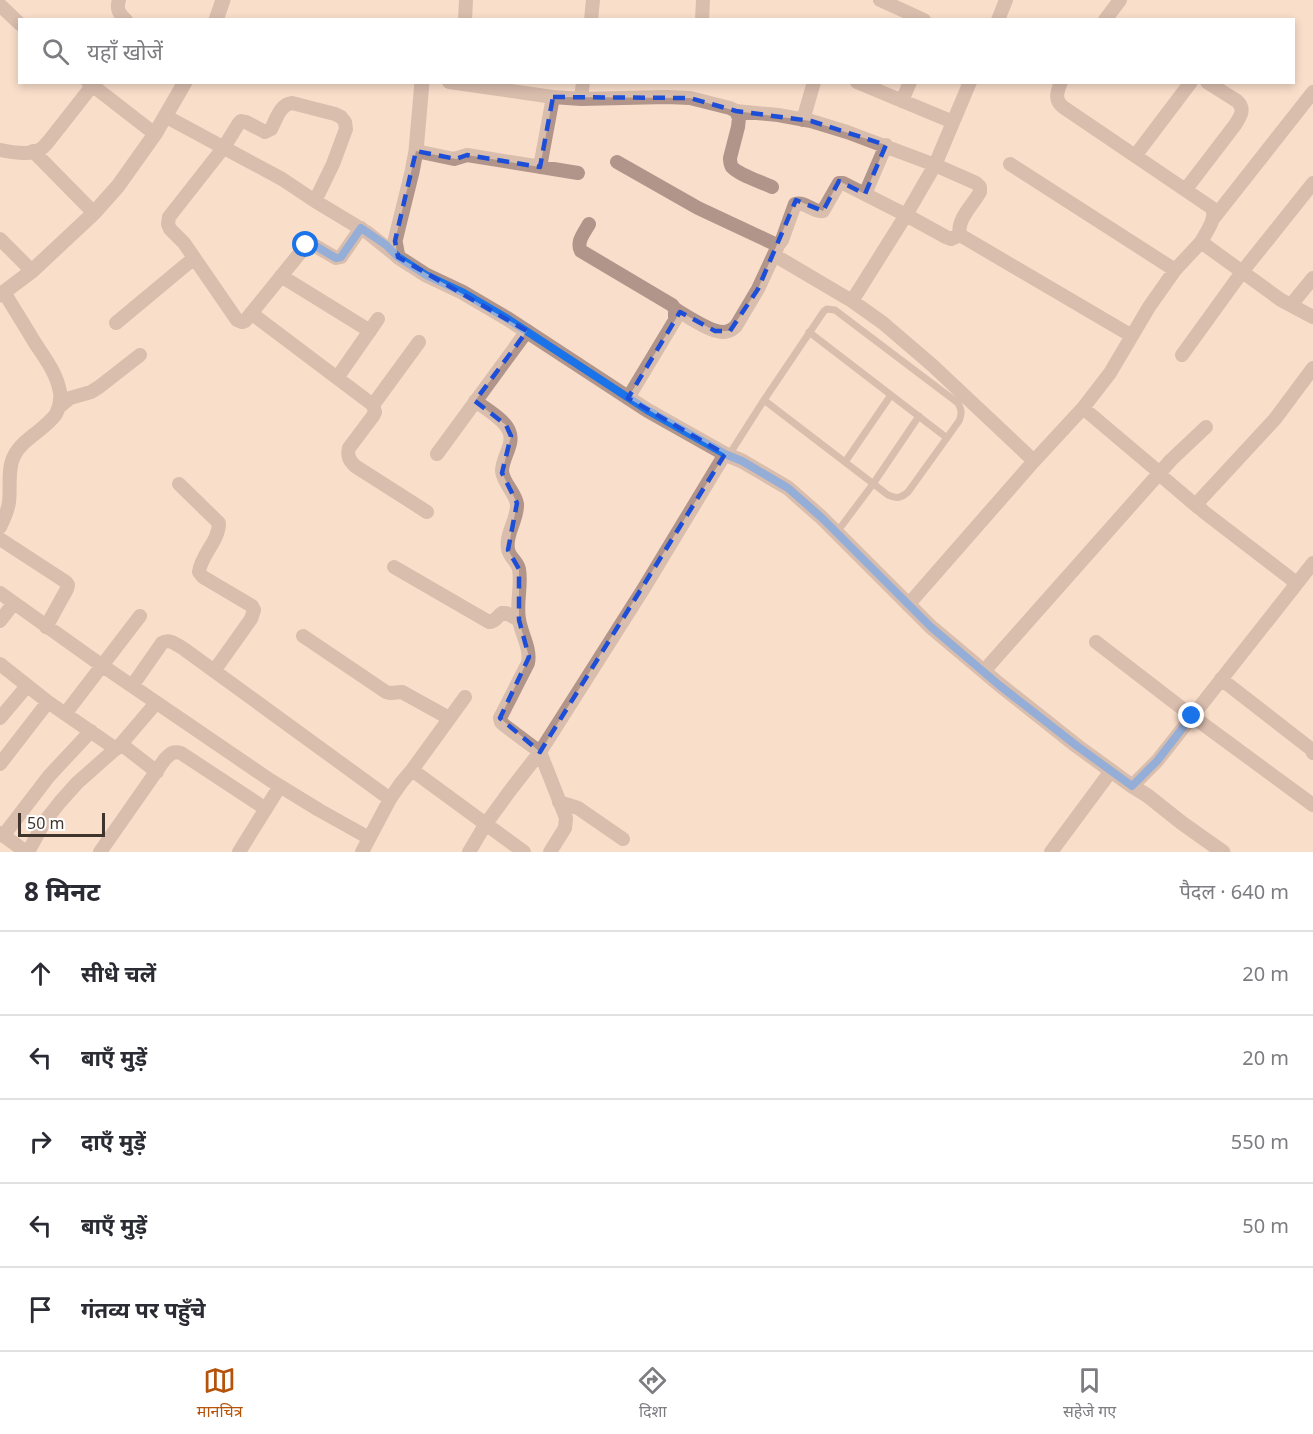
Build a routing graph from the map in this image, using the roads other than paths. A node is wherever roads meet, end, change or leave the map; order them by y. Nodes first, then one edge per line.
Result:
1 (119, 0) edge
2 (223, 0) edge
3 (466, 0) edge
4 (593, 0) edge
5 (701, 0) edge
6 (880, 0) edge
7 (1006, 0) edge
8 (1120, 0) edge
9 (0, 5) edge
10 (124, 18) edge
11 (217, 18) edge
12 (465, 18) edge
13 (591, 18) edge
14 (702, 18) edge
15 (920, 18) edge
16 (999, 18) edge
17 (1107, 18) edge
18 (18, 22) edge
19 (90, 84) edge
20 (184, 84) edge
21 (422, 84) edge
22 (463, 84) edge
23 (583, 84) edge
24 (693, 84) edge
25 (813, 84) edge
26 (862, 84) edge
27 (909, 84) edge
28 (969, 84) edge
29 (1060, 84) edge
30 (1189, 84) edge
31 (1210, 84) edge
32 (1313, 93) edge
33 (553, 97) junction
34 (690, 98) junction
35 (581, 99) junction
36 (902, 101) junction
37 (736, 111) junction
38 (165, 116) junction
39 (803, 120) junction
40 (953, 122) junction
41 (155, 134) junction
42 (885, 146) junction
43 (224, 147) junction
44 (0, 150) edge
45 (416, 151) junction
46 (33, 152) junction
47 (1135, 156) junction
48 (617, 162) dead end
49 (1010, 164) dead end
50 (935, 165) junction
51 (540, 166) junction
52 (578, 172) dead end
53 (1313, 183) edge
54 (772, 187) dead end
55 (1186, 189) junction
56 (865, 194) junction
57 (315, 201) junction
58 (94, 213) junction
59 (906, 215) junction
60 (1214, 219) junction
61 (589, 224) dead end
62 (361, 228) junction
63 (960, 235) junction
64 (0, 239) edge
65 (1201, 242) junction
66 (777, 249) junction
67 (398, 257) junction
68 (194, 258) junction
69 (1175, 270) junction
70 (32, 271) junction
71 (1242, 272) junction
72 (281, 276) junction
73 (1313, 278) edge
74 (2, 294) edge
75 (852, 301) junction
76 (1291, 305) junction
77 (675, 309) junction
78 (251, 313) junction
79 (1313, 317) edge
80 (378, 319) dead end
81 (116, 323) dead end
82 (370, 331) junction
83 (526, 331) junction
84 (809, 333) junction
85 (1132, 336) junction
86 (419, 342) dead end
87 (1182, 355) dead end
88 (140, 356) dead end
89 (1313, 368) edge
90 (337, 378) junction
91 (891, 395) junction
92 (628, 398) junction
93 (764, 400) junction
94 (475, 401) junction
95 (373, 405) junction
96 (59, 407) junction
97 (1083, 408) junction
98 (919, 416) junction
99 (1206, 427) dead end
100 (947, 438) junction
101 (437, 454) dead end
102 (727, 454) junction
103 (1034, 461) junction
104 (845, 462) junction
105 (1160, 474) junction
106 (873, 483) junction
107 (179, 484) dead end
108 (1199, 508) junction
109 (427, 512) dead end
110 (0, 528) edge
111 (836, 532) junction
112 (0, 539) edge
113 (1313, 563) edge
114 (394, 567) dead end
115 (1296, 584) junction
116 (0, 593) edge
117 (14, 603) junction
118 (908, 605) junction
119 (141, 616) dead end
120 (519, 620) junction
121 (0, 621) edge
122 (46, 627) junction
123 (303, 636) dead end
124 (1096, 642) dead end
125 (0, 664) edge
126 (102, 666) junction
127 (214, 670) junction
128 (984, 671) junction
129 (1221, 679) junction
130 (27, 686) junction
131 (132, 686) junction
132 (465, 697) dead end
133 (48, 702) junction
134 (156, 703) junction
135 (65, 714) junction
136 (1192, 716) junction
137 (0, 718) edge
138 (449, 718) junction
139 (91, 731) junction
140 (119, 746) junction
141 (540, 753) junction
142 (1313, 753) edge
143 (0, 764) edge
144 (412, 770) junction
145 (1111, 771) junction
146 (157, 772) junction
147 (280, 786) junction
148 (1132, 786) junction
149 (390, 799) junction
150 (560, 802) junction
151 (1313, 805) edge
152 (266, 809) junction
153 (486, 825) junction
154 (2, 835) edge
155 (369, 838) junction
156 (623, 839) dead end
157 (1214, 849) edge
158 (27, 852) edge
159 (100, 852) edge
160 (239, 852) edge
161 (362, 852) edge
162 (469, 852) edge
163 (524, 852) edge
164 (550, 852) edge
165 (1051, 852) edge

1 - 10 street
2 - 11 street
3 - 12 street
4 - 13 street
5 - 14 street
6 - 15 street
7 - 16 street
8 - 17 street
9 - 18 street
19 - 41 street
19 - 46 street
20 - 38 street
21 - 45 street
22 - 33 street
23 - 35 street
24 - 34 street
25 - 39 street
26 - 36 street
27 - 36 street
28 - 40 street
29 - 47 street
30 - 47 street
31 - 55 street
32 - 60 street
33 - 35 street
33 - 51 street
34 - 35 street
34 - 37 street
36 - 40 street
37 - 39 street
37 - 54 street
38 - 41 street
38 - 43 street
39 - 42 street
40 - 50 street
41 - 58 street
42 - 50 street
42 - 56 street
43 - 57 street
43 - 57 street
43 - 68 street
44 - 46 street
45 - 51 street
45 - 67 street
46 - 58 street
47 - 55 street
48 - 66 street
49 - 69 street
50 - 59 street
50 - 63 street
51 - 52 street
53 - 71 street
55 - 60 street
56 - 59 street
56 - 66 street
57 - 62 street
58 - 70 street
59 - 63 street
59 - 75 street
60 - 65 street
61 - 77 street
62 - 67 street
62 - 72 street
63 - 85 street
64 - 70 street
65 - 69 street
65 - 71 street
66 - 75 street
66 - 77 street
67 - 83 street
68 - 78 street
68 - 81 street
69 - 85 street
70 - 74 street
71 - 76 street
71 - 87 street
72 - 78 street
72 - 82 street
73 - 76 street
74 - 96 street
75 - 103 street
76 - 79 street
77 - 92 street
78 - 90 street
80 - 82 street
82 - 90 street
83 - 92 street
83 - 94 street
84 - 91 lane
84 - 93 lane
84 - 100 lane
85 - 97 street
86 - 95 street
88 - 96 street
89 - 108 street
90 - 95 street
91 - 98 lane
91 - 104 lane
92 - 102 street
93 - 102 lane
93 - 104 lane
94 - 101 street
94 - 120 street
95 - 109 street
96 - 110 street
97 - 103 street
97 - 105 street
98 - 100 lane
98 - 106 lane
99 - 105 street
100 - 106 lane
102 - 111 street
102 - 141 street
103 - 118 street
104 - 106 lane
105 - 108 street
105 - 128 street
106 - 111 lane
107 - 127 street
108 - 115 street
111 - 118 street
112 - 122 street
113 - 115 street
114 - 120 street
115 - 129 street
116 - 117 street
117 - 121 street
117 - 122 street
118 - 128 street
119 - 126 street
120 - 141 street
122 - 126 street
123 - 138 street
124 - 136 street
125 - 130 street
126 - 131 street
126 - 135 street
127 - 131 street
127 - 149 street
128 - 145 street
129 - 136 street
129 - 142 street
130 - 133 street
130 - 137 street
131 - 134 street
132 - 138 street
133 - 135 street
133 - 143 street
134 - 140 street
134 - 147 street
135 - 139 street
136 - 148 street
136 - 151 street
138 - 144 street
139 - 140 street
139 - 154 street
140 - 146 street
140 - 158 street
141 - 150 street
141 - 153 street
144 - 149 street
144 - 153 street
145 - 148 street
145 - 165 street
146 - 152 street
146 - 159 street
147 - 152 street
147 - 155 street
148 - 157 street
149 - 155 street
150 - 156 street
150 - 164 street
152 - 160 street
153 - 162 street
153 - 163 street
154 - 158 street
155 - 161 street

